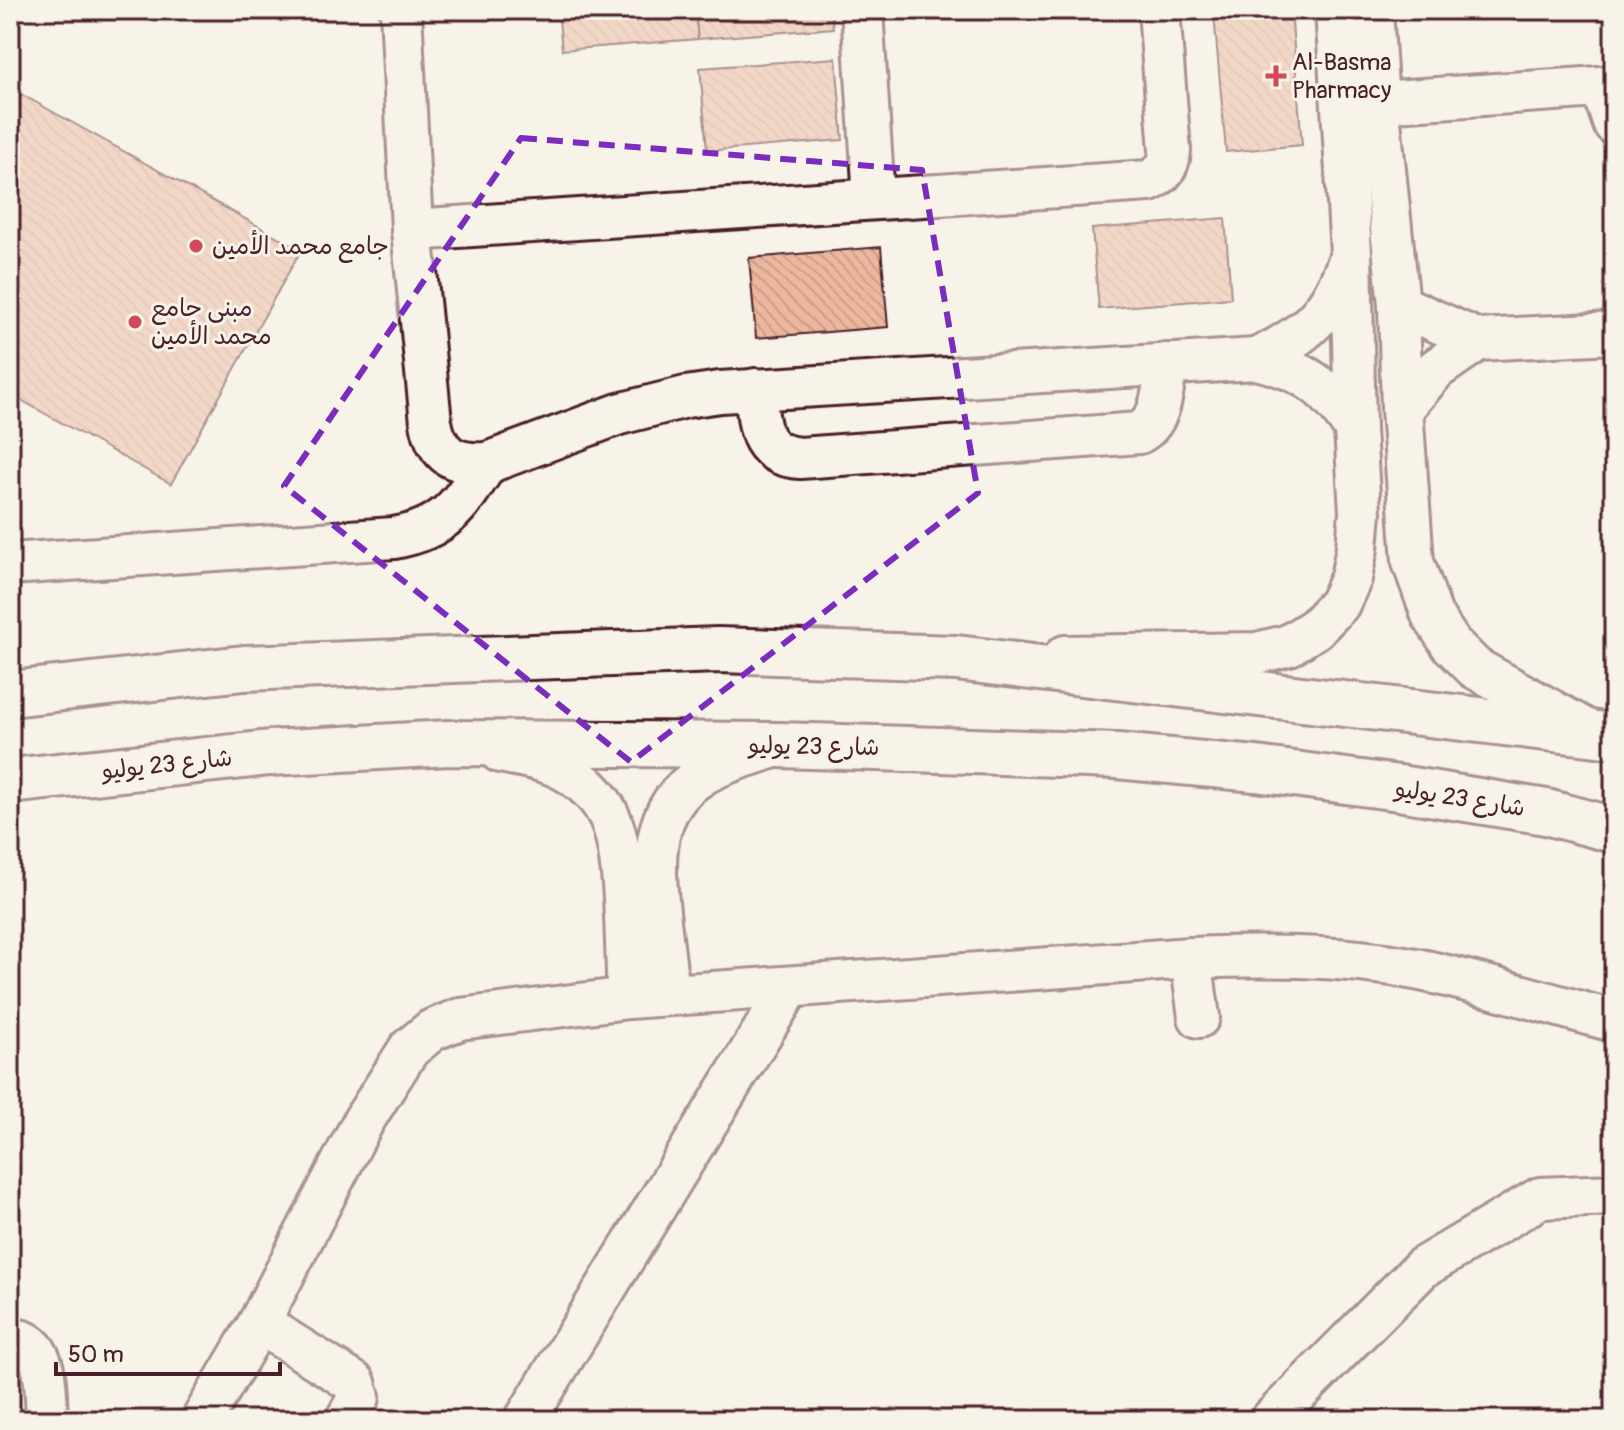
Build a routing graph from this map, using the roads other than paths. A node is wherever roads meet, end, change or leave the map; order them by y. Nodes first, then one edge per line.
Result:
1 (401, 10) edge
2 (862, 10) edge
3 (1159, 10) edge
4 (1336, 10) edge
5 (1372, 10) edge
6 (1607, 86) edge
7 (1378, 102) junction
8 (1614, 124) edge
9 (874, 199) junction
10 (412, 230) junction
11 (1351, 253) junction
12 (1399, 305) junction
13 (1614, 333) edge
14 (1478, 340) junction
15 (1256, 359) junction
16 (1167, 364) junction
17 (755, 389) junction
18 (1402, 409) junction
19 (1355, 429) junction
20 (487, 463) junction
21 (10, 564) edge
22 (956, 658) junction
23 (10, 694) edge
24 (1602, 734) edge
25 (449, 743) junction
26 (779, 745) junction
27 (10, 781) edge
28 (1546, 812) junction
29 (1614, 819) edge
30 (1614, 830) edge
31 (1191, 958) junction
32 (790, 987) junction
33 (669, 995) junction
34 (628, 998) junction
35 (1199, 1017) dead end
36 (1614, 1021) edge
37 (1614, 1195) edge
38 (259, 1323) junction
39 (10, 1339) edge
40 (47, 1420) edge
41 (202, 1420) edge
42 (346, 1420) edge
43 (525, 1420) edge
44 (1271, 1420) edge

1 - 10 street
2 - 9 street
3 - 9 street
4 - 11 street
5 - 7 street
6 - 7 street
6 - 8 street
7 - 12 street
9 - 10 street
10 - 20 street
11 - 15 street
11 - 19 street
12 - 14 street
12 - 18 street
13 - 14 street
14 - 18 street
15 - 16 street
15 - 19 street
16 - 17 street
16 - 17 street
17 - 20 street
18 - 24 street
19 - 22 street
20 - 21 street
22 - 23 main road
22 - 24 main road
25 - 26 main road, شارع 23 يوليو
25 - 27 main road, شارع 23 يوليو
25 - 34 street
26 - 28 main road, شارع 23 يوليو
26 - 33 street
28 - 29 main road
28 - 30 main road, شارع 23 يوليو
31 - 32 street
31 - 35 street
31 - 36 street
32 - 33 street
32 - 43 street
33 - 34 street
34 - 38 street
37 - 44 street
38 - 41 street
38 - 42 street
39 - 40 street

